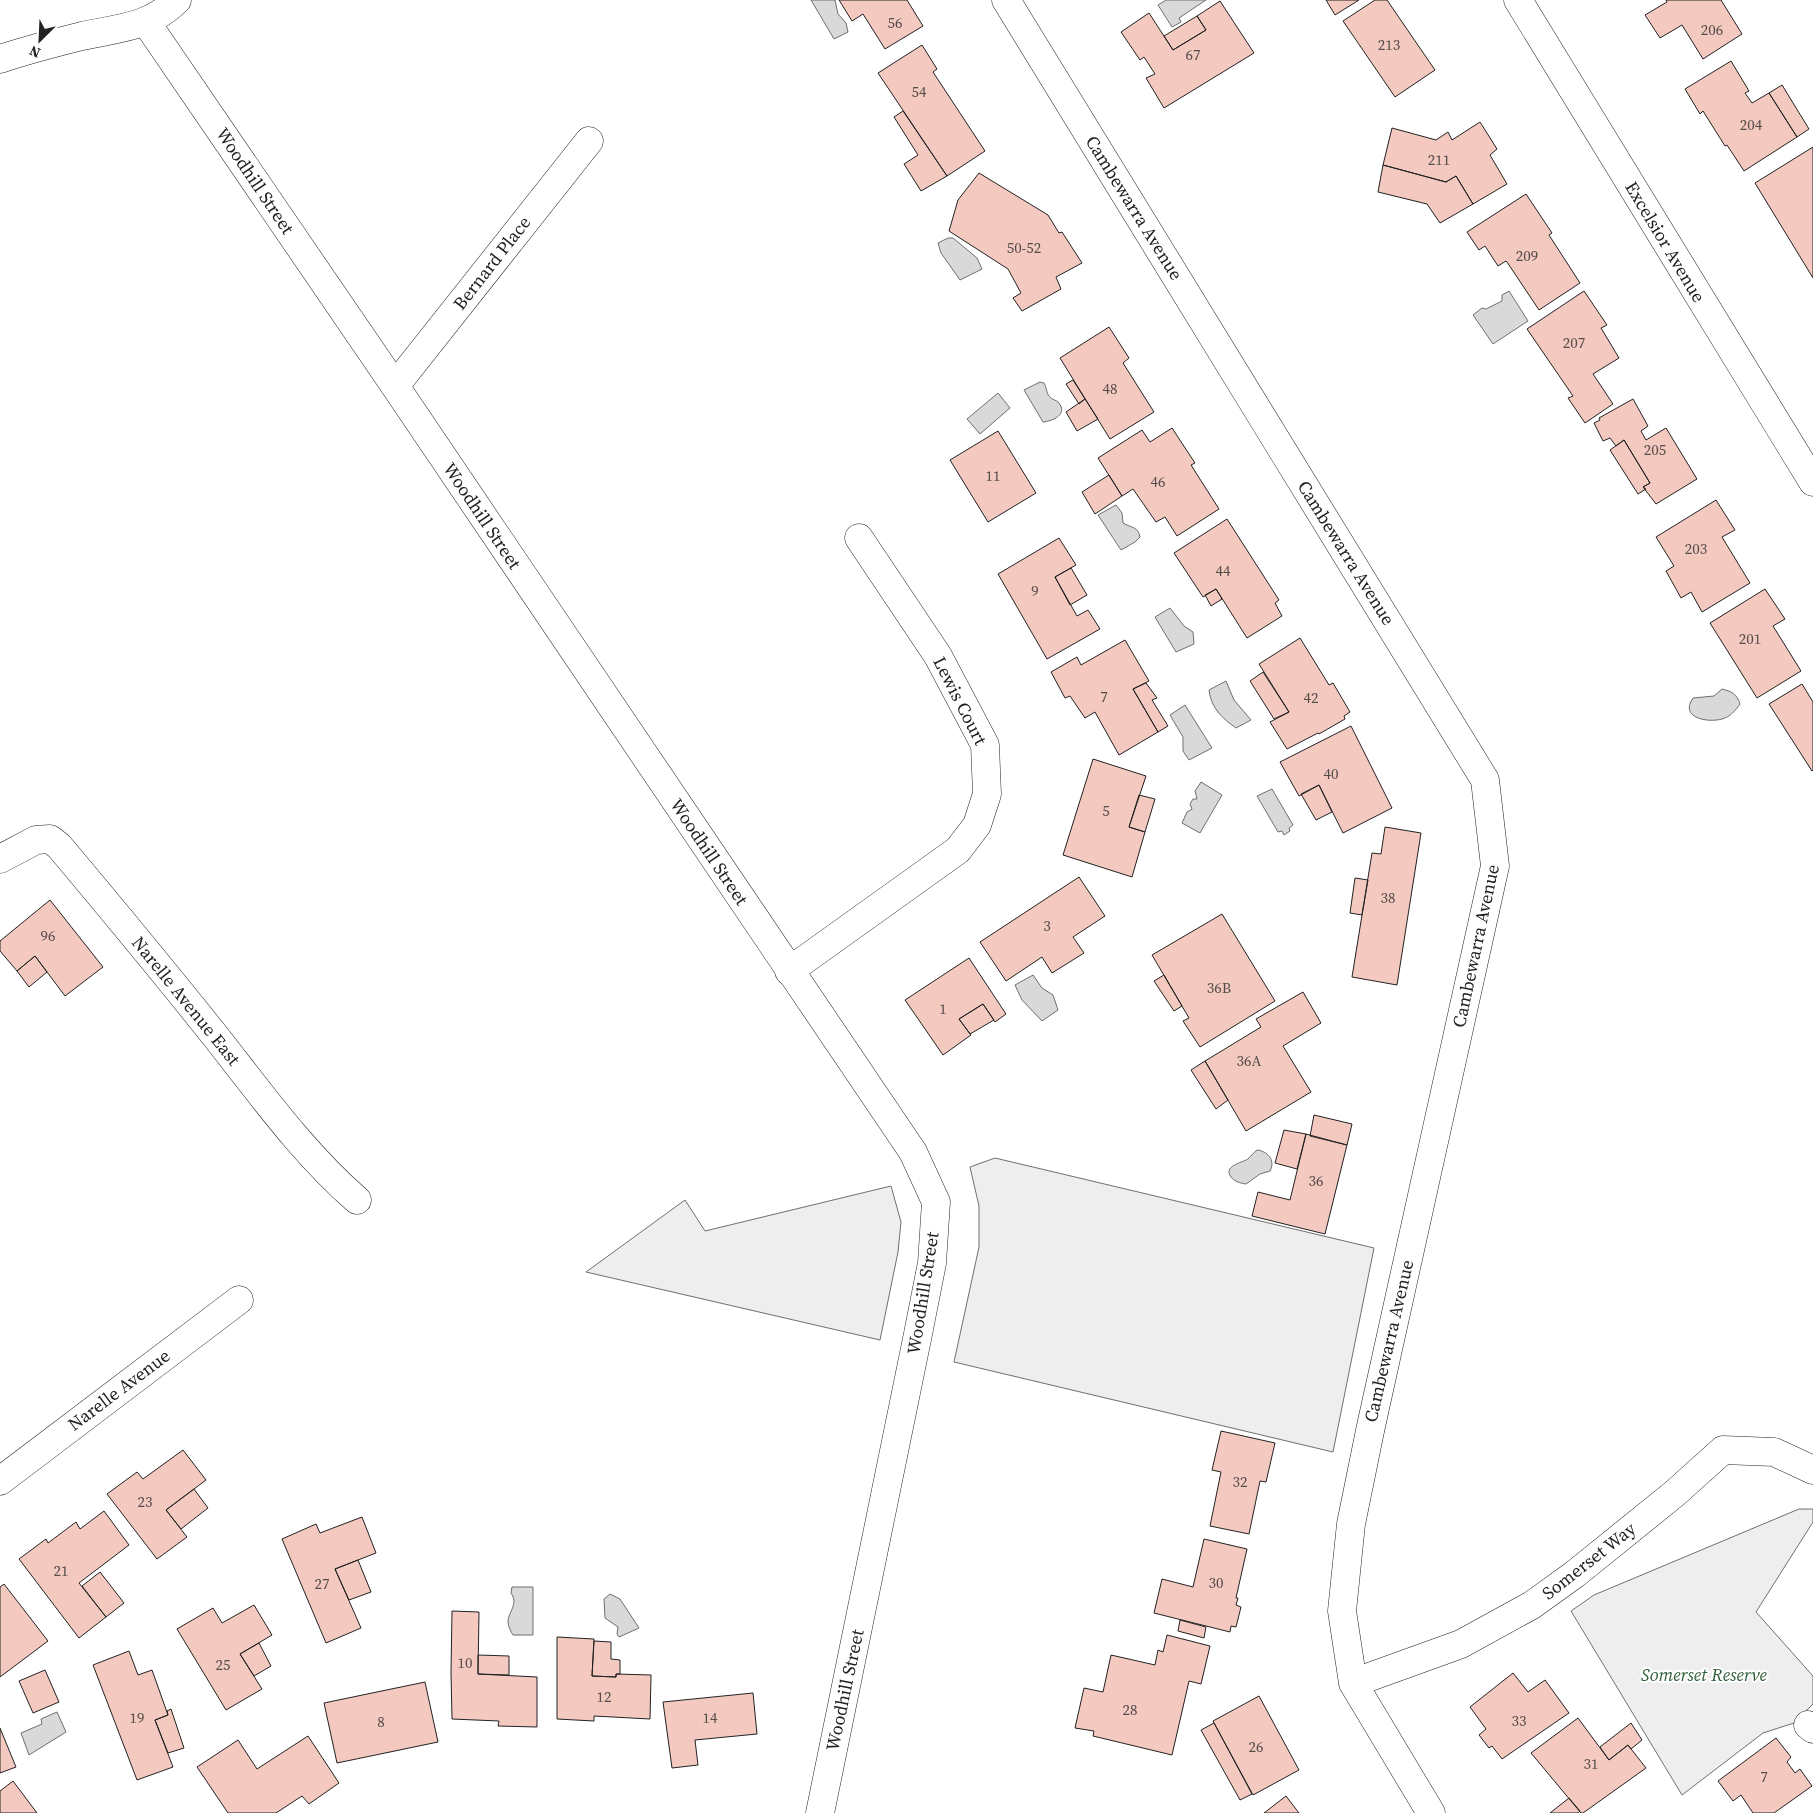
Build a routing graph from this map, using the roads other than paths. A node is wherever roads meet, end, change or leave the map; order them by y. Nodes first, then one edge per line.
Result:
1 (177, 0) edge
2 (1006, 0) edge
3 (1518, 0) edge
4 (146, 22) junction
5 (0, 59) edge
6 (589, 141) dead end
7 (395, 386) junction
8 (1813, 482) edge
9 (859, 538) dead end
10 (1, 856) edge
11 (789, 971) junction
12 (358, 1200) dead end
13 (239, 1300) dead end
14 (1813, 1470) edge
15 (0, 1481) edge
16 (1354, 1684) junction
17 (820, 1813) edge
18 (1431, 1813) edge

1 - 4 street
2 - 16 street, Cambewarra Avenue
3 - 8 street, Excelsior Avenue
4 - 5 street
4 - 7 street, Woodhill Street
6 - 7 street, Bernard Place
7 - 11 street, Woodhill Street
9 - 11 street, Lewis Court
10 - 12 street, Narelle Avenue East
11 - 17 street, Woodhill Street
13 - 15 street, Narelle Avenue
14 - 16 street, Somerset Way
16 - 18 street, Cambewarra Avenue

